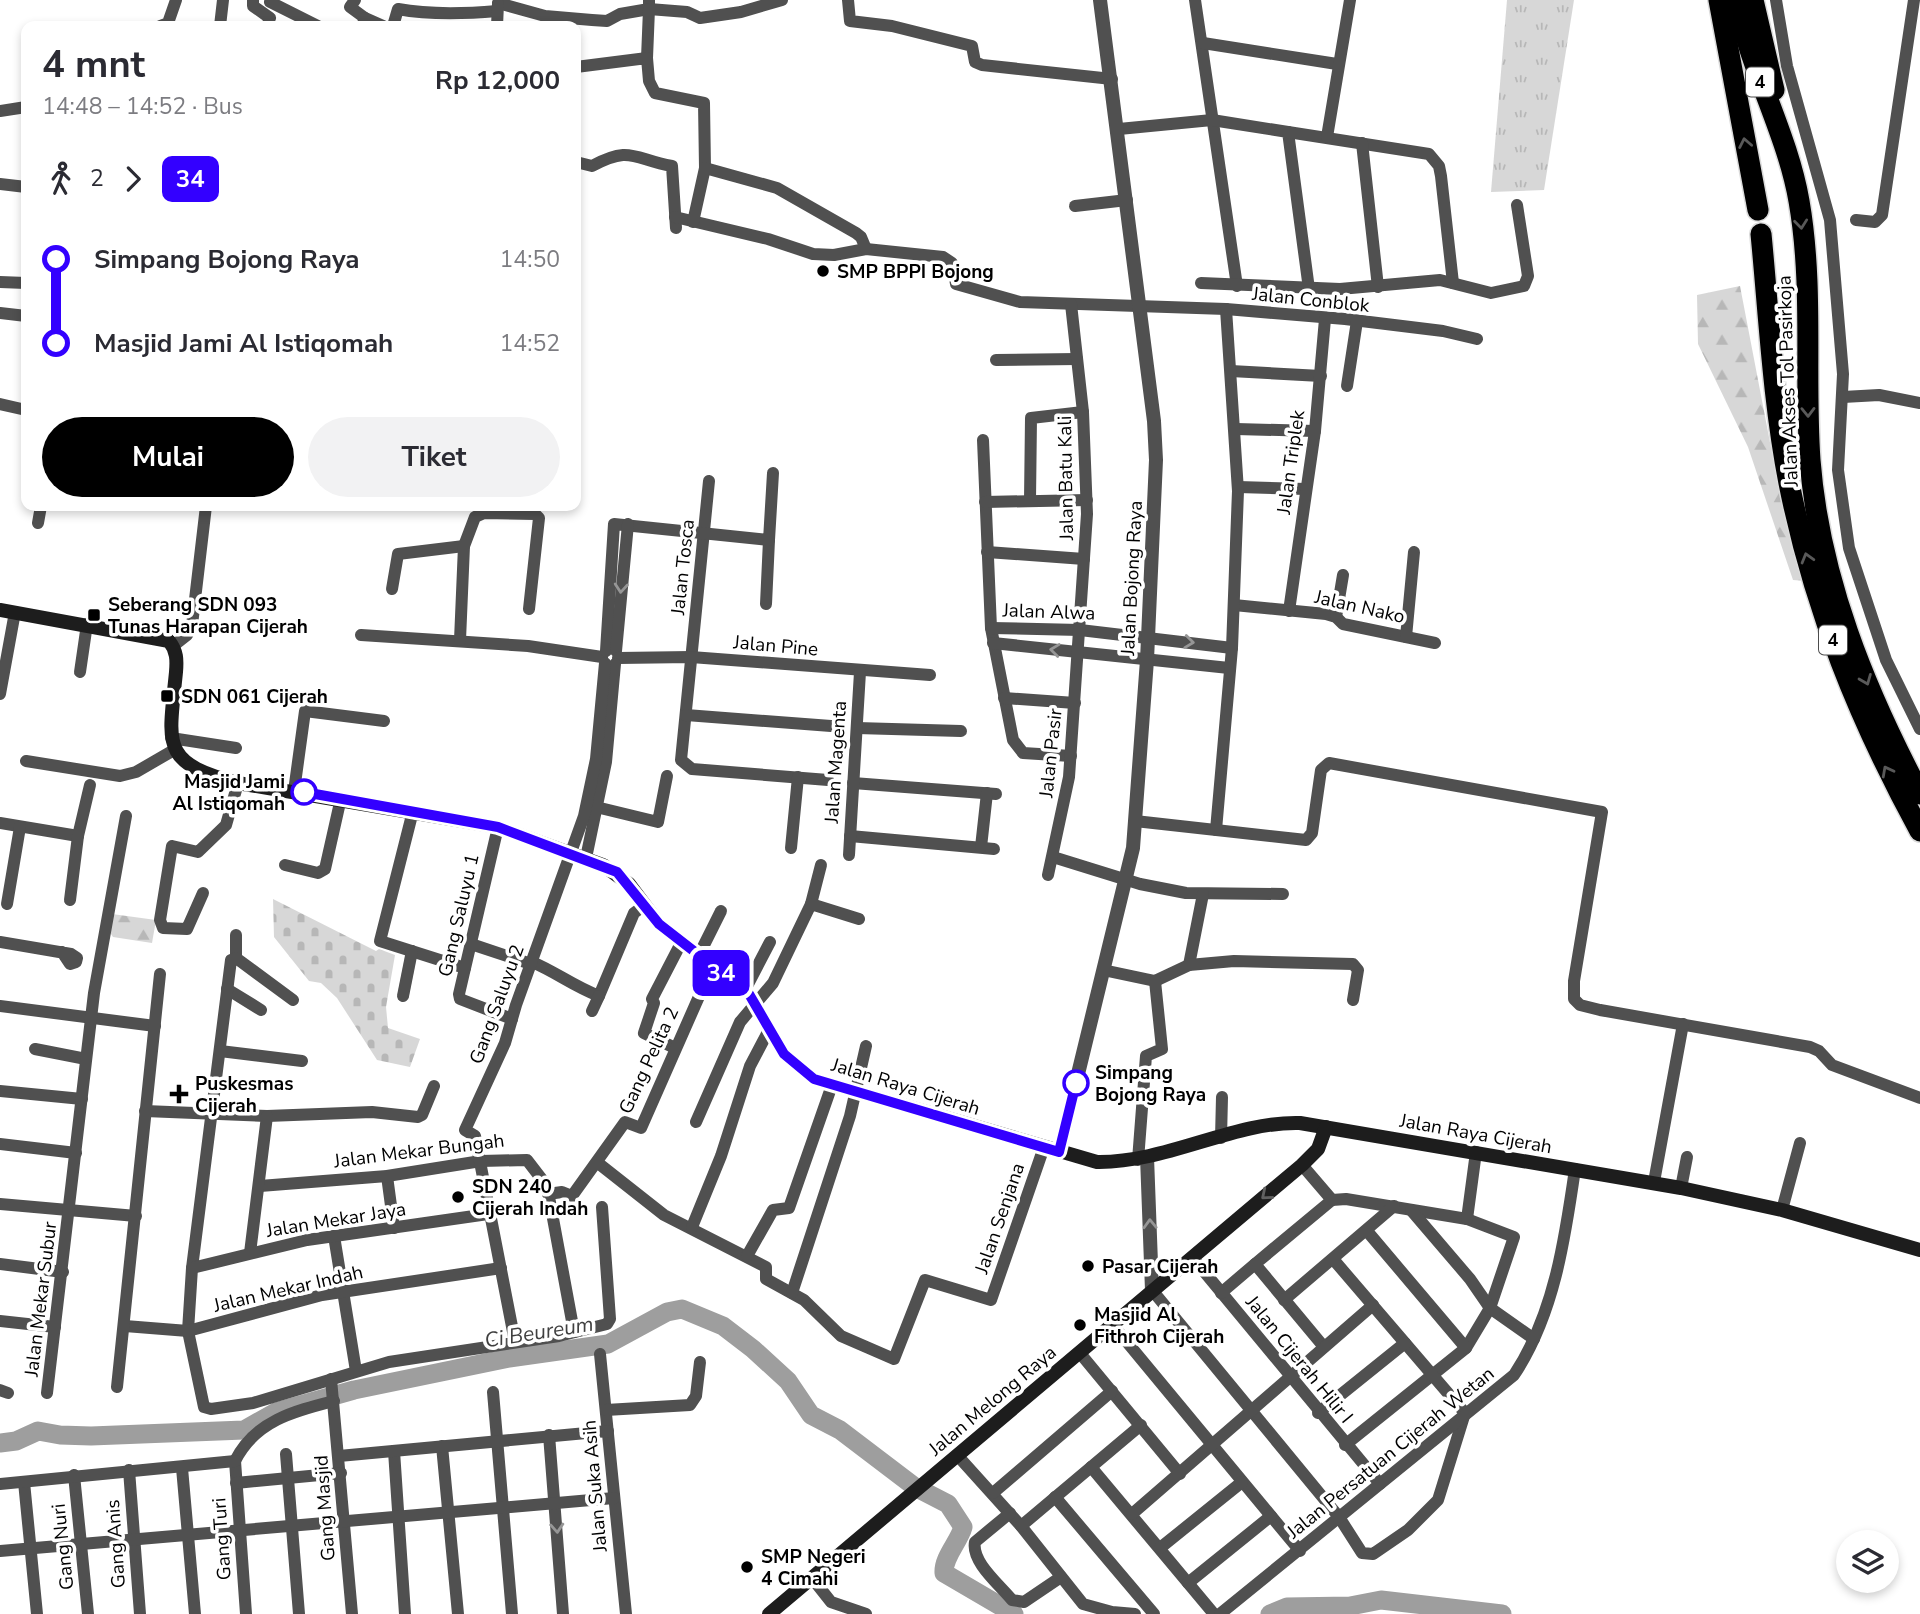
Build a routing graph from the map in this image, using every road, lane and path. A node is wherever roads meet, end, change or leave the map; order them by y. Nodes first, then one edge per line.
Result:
1 (176, 0) edge
2 (223, 0) edge
3 (253, 0) edge
4 (355, 0) edge
5 (782, 0) edge
6 (848, 0) edge
7 (1100, 0) edge
8 (1195, 0) edge
9 (1350, 0) edge
10 (1719, 0) edge
11 (1737, 0) edge
12 (1753, 0) edge
13 (1776, 0) edge
14 (1914, 0) edge
15 (277, 2) edge
16 (498, 5) edge
17 (649, 5) edge
18 (553, 20) edge
19 (169, 21) edge
20 (221, 21) edge
21 (268, 21) edge
22 (269, 21) edge
23 (309, 21) edge
24 (363, 21) edge
25 (394, 21) edge
26 (1203, 43) junction
27 (647, 58) junction
28 (1338, 64) junction
29 (581, 66) edge
30 (1112, 79) junction
31 (21, 108) edge
32 (0, 111) edge
33 (1212, 120) junction
34 (1119, 129) junction
35 (1288, 132) junction
36 (1327, 137) junction
37 (1362, 143) junction
38 (1789, 156) junction
39 (581, 163) edge
40 (705, 168) junction
41 (0, 184) edge
42 (21, 186) edge
43 (1127, 200) junction
44 (1517, 205) dead end
45 (1075, 206) dead end
46 (1758, 211) dead end
47 (1856, 220) dead end
48 (694, 222) junction
49 (1761, 234) dead end
50 (866, 248) junction
51 (0, 282) edge
52 (21, 283) edge
53 (1201, 283) dead end
54 (1453, 283) junction
55 (1237, 286) junction
56 (1378, 287) junction
57 (1309, 289) junction
58 (1071, 304) junction
59 (1140, 307) junction
60 (1226, 309) junction
61 (0, 313) edge
62 (21, 315) edge
63 (1325, 319) junction
64 (1357, 321) junction
65 (1477, 339) dead end
66 (1077, 359) junction
67 (996, 360) dead end
68 (1231, 371) junction
69 (1321, 376) junction
70 (1347, 386) dead end
71 (1843, 397) junction
72 (1920, 403) edge
73 (0, 404) edge
74 (21, 409) edge
75 (1083, 412) junction
76 (1236, 429) junction
77 (1315, 431) junction
78 (983, 440) dead end
79 (773, 473) dead end
80 (709, 481) dead end
81 (1238, 487) junction
82 (1306, 489) junction
83 (1030, 500) junction
84 (1087, 500) junction
85 (985, 502) junction
86 (40, 511) edge
87 (205, 511) edge
88 (38, 523) dead end
89 (706, 534) junction
90 (769, 540) junction
91 (464, 546) junction
92 (987, 552) junction
93 (1414, 552) dead end
94 (1084, 559) junction
95 (1343, 575) dead end
96 (392, 589) dead end
97 (766, 604) dead end
98 (1234, 605) junction
99 (529, 609) dead end
100 (0, 610) edge
101 (1289, 611) junction
102 (15, 612) junction
103 (1336, 617) junction
104 (87, 624) junction
105 (991, 628) junction
106 (1080, 630) junction
107 (361, 635) dead end
108 (1147, 636) junction
109 (1406, 637) junction
110 (460, 640) junction
111 (993, 643) junction
112 (1435, 643) dead end
113 (173, 646) junction
114 (1231, 648) junction
115 (1079, 653) junction
116 (610, 657) junction
117 (691, 657) junction
118 (1147, 660) junction
119 (1229, 668) junction
120 (860, 671) junction
121 (80, 672) dead end
122 (930, 675) dead end
123 (0, 689) edge
124 (1004, 698) junction
125 (1075, 702) junction
126 (686, 715) junction
127 (384, 720) dead end
128 (831, 726) dead end
129 (857, 728) junction
130 (1920, 729) edge
131 (961, 731) dead end
132 (172, 744) junction
133 (236, 748) dead end
134 (1071, 756) junction
135 (26, 761) dead end
136 (667, 776) dead end
137 (798, 777) junction
138 (828, 780) dead end
139 (238, 783) junction
140 (853, 783) junction
141 (90, 785) dead end
142 (294, 791) junction
143 (1920, 794) edge
144 (341, 799) junction
145 (593, 806) junction
146 (413, 811) junction
147 (126, 816) dead end
148 (1135, 821) junction
149 (0, 823) edge
150 (20, 827) junction
151 (498, 827) junction
152 (1216, 830) junction
153 (1920, 831) edge
154 (78, 836) junction
155 (850, 836) junction
156 (791, 848) dead end
157 (849, 855) dead end
158 (579, 856) junction
159 (1053, 857) junction
160 (285, 865) dead end
161 (821, 865) dead end
162 (1048, 875) dead end
163 (1127, 881) junction
164 (203, 893) dead end
165 (1203, 894) junction
166 (1283, 894) dead end
167 (70, 900) dead end
168 (7, 904) dead end
169 (811, 904) junction
170 (645, 905) junction
171 (721, 911) dead end
172 (859, 919) dead end
173 (236, 935) dead end
174 (0, 942) edge
175 (769, 942) dead end
176 (681, 943) junction
177 (471, 944) junction
178 (412, 951) junction
179 (62, 952) dead end
180 (698, 957) junction
181 (236, 958) junction
182 (532, 963) junction
183 (1189, 965) junction
184 (712, 967) junction
185 (465, 968) junction
186 (1103, 970) junction
187 (160, 974) dead end
188 (1155, 981) junction
189 (228, 989) junction
190 (745, 990) junction
191 (403, 996) dead end
192 (599, 996) junction
193 (293, 1000) dead end
194 (1353, 1000) dead end
195 (756, 1003) junction
196 (0, 1006) edge
197 (261, 1010) dead end
198 (592, 1011) dead end
199 (91, 1018) junction
200 (512, 1019) junction
201 (1683, 1024) junction
202 (155, 1026) junction
203 (769, 1028) junction
204 (866, 1046) dead end
205 (675, 1048) junction
206 (35, 1049) dead end
207 (220, 1051) junction
208 (86, 1059) junction
209 (302, 1061) dead end
210 (832, 1084) junction
211 (435, 1086) dead end
212 (0, 1091) edge
213 (854, 1091) junction
214 (1222, 1097) dead end
215 (1920, 1098) edge
216 (82, 1099) junction
217 (145, 1111) junction
218 (212, 1113) junction
219 (267, 1116) junction
220 (696, 1122) dead end
221 (1326, 1127) junction
222 (1221, 1138) junction
223 (1800, 1143) dead end
224 (0, 1144) edge
225 (1044, 1147) junction
226 (1059, 1152) junction
227 (1476, 1152) junction
228 (76, 1153) junction
229 (1687, 1157) dead end
230 (1142, 1158) junction
231 (481, 1161) junction
232 (598, 1163) junction
233 (1302, 1165) junction
234 (1575, 1170) junction
235 (387, 1176) junction
236 (1654, 1182) junction
237 (260, 1186) junction
238 (1681, 1188) junction
239 (548, 1194) junction
240 (1332, 1200) junction
241 (0, 1204) edge
242 (1394, 1206) junction
243 (603, 1207) dead end
244 (71, 1210) junction
245 (1412, 1210) junction
246 (1782, 1210) junction
247 (488, 1214) junction
248 (136, 1216) junction
249 (1467, 1219) junction
250 (692, 1227) junction
251 (394, 1228) junction
252 (1367, 1231) junction
253 (334, 1236) junction
254 (1920, 1250) edge
255 (250, 1253) junction
256 (747, 1256) junction
257 (1192, 1257) junction
258 (1334, 1259) junction
259 (0, 1264) edge
260 (1255, 1264) junction
261 (192, 1268) junction
262 (501, 1268) junction
263 (63, 1272) junction
264 (1152, 1290) junction
265 (345, 1292) junction
266 (792, 1293) junction
267 (1221, 1293) junction
268 (1284, 1300) junction
269 (1373, 1305) junction
270 (1490, 1308) junction
271 (0, 1321) edge
272 (1112, 1324) junction
273 (125, 1326) junction
274 (55, 1327) junction
275 (188, 1331) junction
276 (574, 1332) junction
277 (1534, 1339) junction
278 (515, 1342) junction
279 (1405, 1343) junction
280 (1324, 1347) junction
281 (1466, 1348) junction
282 (1079, 1352) junction
283 (600, 1354) dead end
284 (700, 1362) dead end
285 (356, 1371) junction
286 (1433, 1375) junction
287 (1291, 1376) junction
288 (331, 1382) junction
289 (117, 1387) dead end
290 (1112, 1391) junction
291 (493, 1392) dead end
292 (47, 1393) dead end
293 (334, 1401) junction
294 (606, 1410) junction
295 (1251, 1413) junction
296 (1318, 1413) junction
297 (1465, 1413) junction
298 (1141, 1425) junction
299 (608, 1431) junction
300 (549, 1435) junction
301 (498, 1440) junction
302 (1345, 1445) junction
303 (442, 1446) junction
304 (1212, 1446) junction
305 (394, 1451) junction
306 (286, 1454) dead end
307 (957, 1454) junction
308 (339, 1456) junction
309 (235, 1461) junction
310 (1091, 1467) junction
311 (182, 1468) junction
312 (129, 1470) junction
313 (341, 1474) junction
314 (1180, 1474) junction
315 (74, 1475) junction
316 (288, 1478) junction
317 (24, 1482) junction
318 (1242, 1482) junction
319 (236, 1483) junction
320 (0, 1484) edge
321 (1380, 1484) junction
322 (993, 1493) junction
323 (1055, 1497) junction
324 (614, 1498) junction
325 (555, 1503) junction
326 (503, 1507) junction
327 (447, 1511) junction
328 (1010, 1513) junction
329 (1132, 1514) junction
330 (397, 1515) junction
331 (1271, 1516) junction
332 (1339, 1517) junction
333 (344, 1521) junction
334 (1021, 1526) junction
335 (291, 1527) junction
336 (239, 1532) junction
337 (188, 1534) junction
338 (134, 1538) junction
339 (81, 1544) junction
340 (30, 1548) junction
341 (1160, 1548) junction
342 (0, 1551) edge
343 (1300, 1551) junction
344 (1061, 1577) junction
345 (812, 1578) junction
346 (1188, 1583) junction
347 (1228, 1612) edge
348 (37, 1614) edge
349 (88, 1614) edge
350 (140, 1614) edge
351 (195, 1614) edge
352 (246, 1614) edge
353 (299, 1614) edge
354 (352, 1614) edge
355 (405, 1614) edge
356 (458, 1614) edge
357 (512, 1614) edge
358 (563, 1614) edge
359 (625, 1614) edge
360 (769, 1614) edge
361 (866, 1614) edge
362 (1135, 1614) edge
363 (1154, 1614) edge
364 (1214, 1614) edge

1 - 19 street
2 - 20 street
3 - 21 street
4 - 24 street
5 - 17 street
6 - 30 street
7 - 30 street, Jalan Bojong Raya
8 - 26 street
9 - 28 street
46 -> 10 highway, 4
11 - 38 highway, Jalan Akses Tol Pasirkoja / 4
12 - 38 highway
13 - 71 street
14 - 47 street
15 - 22 street
15 - 23 street
16 - 18 street
16 - 25 street
17 - 18 street
17 - 27 street
26 - 28 street
26 - 33 street
27 - 29 street
27 - 40 street
28 - 36 street
30 - 34 street, Jalan Bojong Raya
31 - 32 street
33 - 34 street
33 - 35 street
33 - 55 street
34 - 43 street, Jalan Bojong Raya
35 - 36 street
35 - 57 street
36 - 37 street
37 - 54 street
37 - 56 street
38 -> 143 highway, Jalan Akses Tol Pasirkoja / 4
39 - 48 street
40 - 48 street
40 - 50 street
41 - 42 street
43 - 45 street
43 - 59 street, Jalan Bojong Raya
44 - 54 street
48 - 50 street
153 -> 49 highway, Jalan Akses Tol Pasirkoja / 4
50 - 58 street, Jalan Conblok
51 - 52 street
53 - 55 street
54 - 56 street
55 - 57 street
56 - 57 street
58 - 59 street, Jalan Conblok
58 - 66 street, Jalan Batu Kali
59 - 60 street, Jalan Conblok
59 - 108 street, Jalan Bojong Raya
60 - 63 street, Jalan Conblok
60 - 68 street
61 - 62 street
63 - 64 street, Jalan Conblok
63 - 69 street, Jalan Triplek
64 - 65 street, Jalan Conblok
64 - 70 street
66 - 67 street
66 - 75 street, Jalan Batu Kali
68 - 69 street
68 - 76 street
69 - 77 street, Jalan Triplek
71 - 72 street
71 - 130 street
73 - 74 street
75 - 83 street
75 - 84 street, Jalan Batu Kali
76 - 77 street
76 - 81 street
77 - 82 street, Jalan Triplek
78 - 85 street
79 - 90 street
80 - 89 street, Jalan Tosca
81 - 82 street
81 - 98 street
82 - 101 street, Jalan Triplek
83 - 84 street
83 - 85 street
84 - 94 street, Jalan Batu Kali
85 - 92 street
86 - 88 street
87 - 113 street
89 - 90 street
89 - 116 street, Gang Saluyu 2
89 - 117 street, Jalan Tosca
90 - 97 street
91 - 96 street
91 - 99 street
91 - 110 street
92 - 94 street
92 - 105 street
93 - 109 street
94 - 106 street, Jalan Batu Kali
95 - 103 street
98 - 101 street, Jalan Nako
98 - 114 street
100 - 102 main road
101 - 103 street, Jalan Nako
102 - 104 main road
102 - 123 street
103 - 109 street, Jalan Nako
104 - 113 main road
104 - 121 street
105 - 106 street, Jalan Alwa
105 - 111 street
106 - 108 street, Jalan Alwa
106 - 115 street, Jalan Batu Kali
107 - 110 street, Jalan Pine
108 -> 114 street, Jalan Alwa
108 - 118 street, Jalan Bojong Raya
109 - 112 street, Jalan Nako
110 - 116 street, Jalan Pine
115 -> 111 street, Jalan Alwa
111 - 124 street
113 - 132 main road
114 - 119 street
115 - 118 street, Jalan Alwa
115 - 125 street, Jalan Pasir
116 - 117 street, Jalan Pine
116 - 145 street, Gang Saluyu 2
117 - 120 street, Jalan Pine
117 - 126 street, Jalan Tosca
118 - 119 street, Jalan Alwa
118 - 148 street, Jalan Bojong Raya
119 - 152 street
120 - 122 street, Jalan Pine
120 - 129 street, Jalan Magenta
124 - 125 street
124 - 134 street
125 - 134 street, Jalan Pasir
126 - 128 street
126 - 137 street, Jalan Tosca
127 - 142 street
129 - 131 street
129 - 140 street, Jalan Magenta
132 - 133 street
132 - 135 street
132 - 139 main road, Jalan Raya Cijerah
134 - 159 street, Jalan Pasir
136 - 145 street
137 - 138 street
137 - 156 street
139 - 142 main road, Jalan Raya Cijerah
139 - 164 street
140 - 155 street, Jalan Magenta
140 - 155 street
141 - 154 street
142 - 144 main road, Jalan Raya Cijerah
144 - 146 main road, Jalan Raya Cijerah
144 - 160 street
145 - 158 street, Gang Saluyu 2
146 - 151 main road, Jalan Raya Cijerah
146 - 178 street
147 - 199 street, Jalan Mekar Subur
148 - 152 street
148 - 163 street, Jalan Bojong Raya
149 - 150 street
150 - 154 street
150 - 168 street
151 - 158 main road, Jalan Raya Cijerah
151 - 177 street, Gang Saluyu 1
152 - 201 street
154 - 167 street
155 - 157 street, Jalan Magenta
158 - 170 main road, Jalan Raya Cijerah
158 - 182 street, Gang Saluyu 2
159 - 162 street, Jalan Pasir
159 - 163 street
161 - 169 street
163 - 165 street
163 - 186 street, Jalan Bojong Raya
165 - 166 street
165 - 183 street
169 - 172 street
169 - 195 street
170 - 176 main road, Jalan Raya Cijerah
170 - 192 street
171 - 180 street
173 - 181 street
174 - 179 street
175 - 190 street
176 - 180 main road, Jalan Raya Cijerah
176 - 205 street
177 - 182 street
177 - 185 street, Gang Saluyu 1
178 - 185 street
178 - 191 street
180 - 184 main road, Jalan Raya Cijerah
181 - 189 street
181 - 193 street
182 - 192 street
182 - 200 street, Gang Saluyu 2
183 - 188 street
183 - 194 street
184 - 190 main road, Jalan Raya Cijerah
184 - 205 street, Gang Pelita 2
185 - 200 street, Gang Saluyu 1
186 - 188 street
186 - 226 street, Jalan Bojong Raya
187 - 202 street
188 - 230 street
189 - 197 street
189 - 207 street
190 - 195 main road, Jalan Raya Cijerah
192 - 198 street
195 - 203 main road, Jalan Raya Cijerah
195 - 220 street
196 - 199 street
199 - 202 street
199 - 208 street, Jalan Mekar Subur
200 - 231 street, Gang Saluyu 2
201 - 215 street
201 - 236 street
202 - 217 street
203 - 210 main road, Jalan Raya Cijerah
203 - 250 street
204 - 213 street
205 - 232 street, Gang Pelita 2
206 - 208 street
207 - 209 street
207 - 218 street
208 - 216 street, Jalan Mekar Subur
210 - 213 main road, Jalan Raya Cijerah
210 - 256 street
211 - 219 street
212 - 216 street
213 - 225 main road, Jalan Raya Cijerah
213 - 266 street
214 - 222 street
216 - 228 street, Jalan Mekar Subur
217 - 218 street
217 - 248 street
218 - 219 street
218 - 261 street
219 - 237 street
221 - 222 main road, Jalan Raya Cijerah
221 - 227 main road, Jalan Raya Cijerah
221 - 233 main road, Jalan Melong Raya
222 - 230 main road, Jalan Raya Cijerah
223 - 246 street
224 - 228 street
225 - 226 main road, Jalan Raya Cijerah
225 - 266 street, Jalan Senjana
226 - 230 main road, Jalan Raya Cijerah
227 - 234 main road, Jalan Raya Cijerah
227 - 249 street
228 - 244 street, Jalan Mekar Subur
229 - 238 street
264 -> 230 street
231 - 235 street, Jalan Mekar Bungah
231 - 239 street, Jalan Mekar Bungah
231 - 247 street
232 - 239 street, Gang Pelita 2
232 - 250 street
233 - 240 street
233 -> 257 main road, Jalan Melong Raya
234 - 236 main road, Jalan Raya Cijerah
234 - 277 street, Jalan Persatuan Cijerah Wetan
235 - 237 street, Jalan Mekar Bungah
235 - 251 street
236 - 238 main road, Jalan Raya Cijerah
237 - 255 street
238 - 246 main road, Jalan Raya Cijerah
239 - 276 street, Jalan Mekar Bungah
240 - 242 street
240 - 260 street
241 - 244 street
242 - 245 street
242 - 252 street
243 - 276 street
244 - 248 street
244 - 263 street, Jalan Mekar Subur
245 - 249 street
245 - 270 street
246 - 254 main road, Jalan Raya Cijerah
247 - 251 street, Jalan Mekar Jaya
247 - 262 street
248 - 273 street
249 - 270 street
250 - 256 street
251 - 253 street, Jalan Mekar Jaya
252 - 258 street
252 - 281 street
253 - 255 street, Jalan Mekar Jaya
253 - 265 street
255 - 261 street, Jalan Mekar Jaya
256 - 266 street
257 - 264 main road, Jalan Melong Raya
257 - 267 street, Jalan Cijerah Hilir I
258 - 268 street
258 - 269 street
259 - 263 street
260 - 267 street
260 - 268 street
261 - 275 street
262 - 265 street, Jalan Mekar Indah
262 - 278 street
263 - 274 street, Jalan Mekar Subur
264 - 272 main road, Jalan Melong Raya
264 - 295 street
265 - 275 street, Jalan Mekar Indah
265 - 285 street
267 - 287 street, Jalan Cijerah Hilir I
268 - 280 street
269 - 279 street
269 - 280 street
270 - 277 street
270 - 281 street
271 - 274 street
272 - 282 main road, Jalan Melong Raya
272 - 304 street
273 - 275 street, Jalan Mekar Indah
273 - 289 street
274 - 292 street, Jalan Mekar Subur
275 - 288 street
276 - 278 street
277 - 297 street, Jalan Persatuan Cijerah Wetan
278 - 285 street
279 - 286 street
279 - 296 street
280 - 287 street
281 - 286 street
282 - 290 street
282 - 307 main road, Jalan Melong Raya
283 - 294 street, Jalan Suka Asih
284 - 294 street
285 - 288 street
286 - 297 street
286 - 302 street
287 - 295 street
287 - 296 street, Jalan Cijerah Hilir I
288 - 293 street, Gang Masjid
290 - 298 street
290 - 322 street
291 - 301 street
293 - 308 street, Gang Masjid
293 - 309 street
294 - 299 street, Jalan Suka Asih
295 - 304 street
295 - 332 street
296 - 302 street, Jalan Cijerah Hilir I
297 - 321 street, Jalan Persatuan Cijerah Wetan
297 - 332 street
298 - 310 street
298 - 314 street
299 - 300 street
299 - 324 street, Jalan Suka Asih
300 - 301 street
300 - 325 street
301 - 303 street
301 - 326 street
302 - 321 street, Jalan Cijerah Hilir I
303 - 305 street
303 - 327 street
304 - 314 street
304 - 318 street
305 - 308 street
305 - 330 street
306 - 316 street
307 - 322 street
307 - 345 main road, Jalan Melong Raya
308 - 313 street, Gang Masjid
309 - 311 street
309 - 319 street, Gang Turi
310 - 323 street
310 - 329 street
311 - 312 street
311 - 337 street
312 - 315 street
312 - 338 street, Gang Anis
313 - 316 street
313 - 333 street, Gang Masjid
314 - 329 street
315 - 317 street
315 - 339 street, Gang Nuri
316 - 319 street
316 - 335 street
317 - 320 street
317 - 340 street
318 - 331 street
318 - 341 street
319 - 336 street, Gang Turi
321 - 332 street, Jalan Persatuan Cijerah Wetan
322 - 328 street
323 - 334 street
323 - 363 street
324 - 325 street
324 - 359 street, Jalan Suka Asih
325 - 326 street
325 -> 358 street
326 - 327 street
326 - 357 street
327 - 330 street
327 - 356 street
328 - 334 street
328 - 344 street
329 - 341 street
330 - 333 street
330 - 355 street
331 - 343 street
331 - 346 street
332 - 343 street, Jalan Persatuan Cijerah Wetan
333 - 335 street
333 - 354 street, Gang Masjid
334 - 344 street
335 - 336 street
335 - 353 street
336 - 337 street
336 - 352 street, Gang Turi
337 - 338 street
337 - 351 street
338 - 339 street
338 - 350 street, Gang Anis
339 - 340 street
339 - 349 street, Gang Nuri
340 - 342 street
340 - 348 street
341 - 346 street
343 - 347 street, Jalan Persatuan Cijerah Wetan
344 - 362 street
345 - 360 main road, Jalan Melong Raya
345 - 361 street
346 - 364 street

